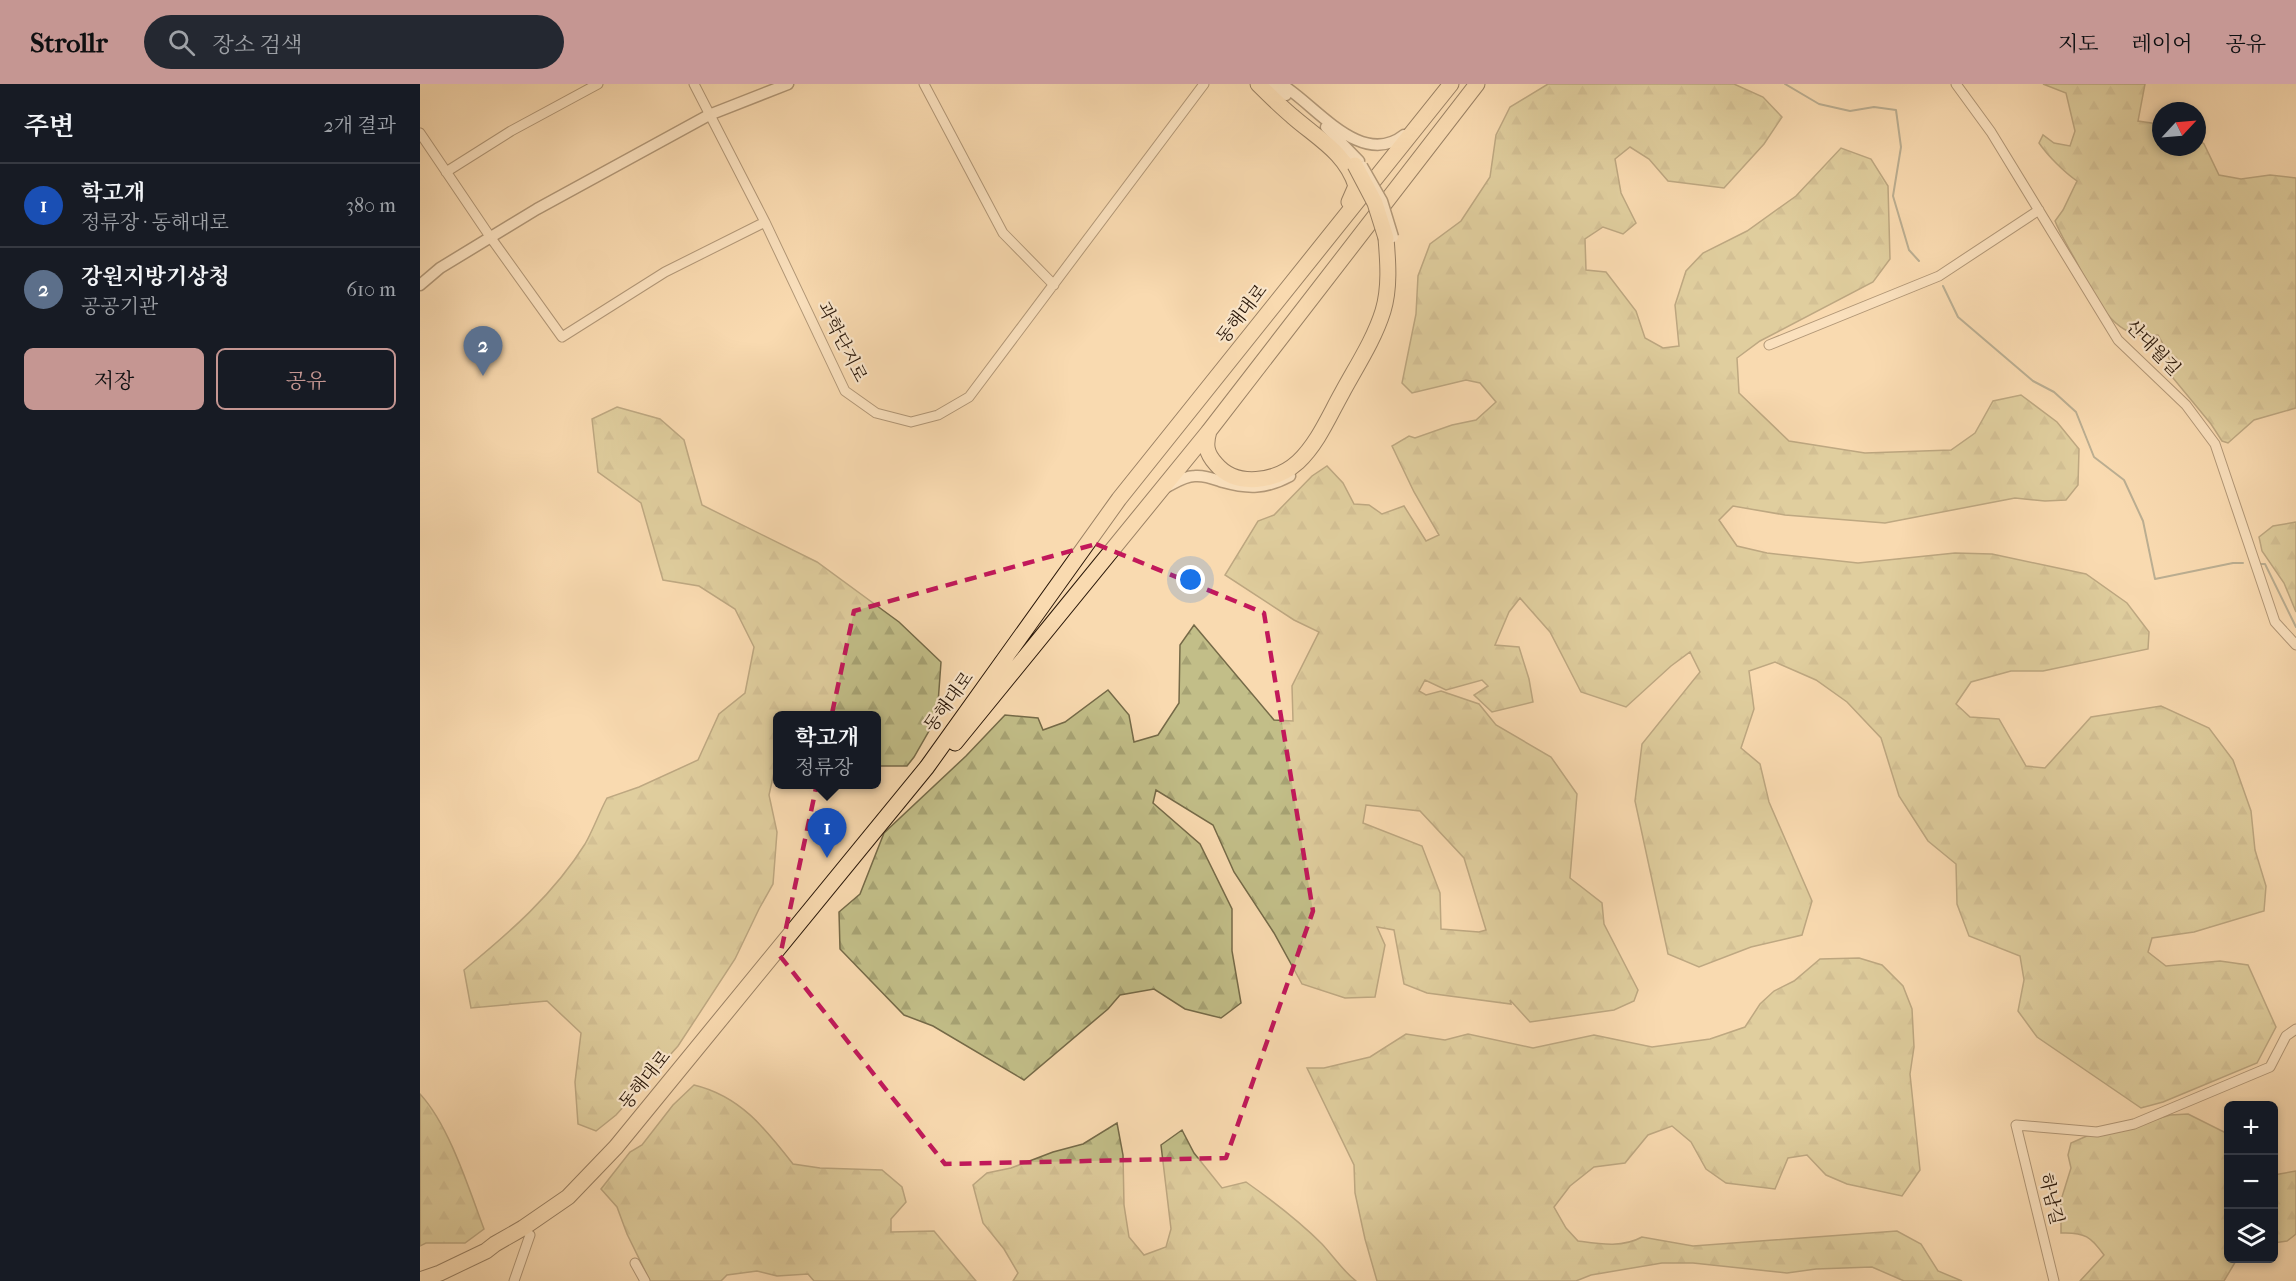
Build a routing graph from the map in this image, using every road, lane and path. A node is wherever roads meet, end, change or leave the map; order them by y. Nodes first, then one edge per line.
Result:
1 (598, 84) edge
2 (694, 84) edge
3 (788, 84) edge
4 (924, 84) edge
5 (1204, 84) edge
6 (1258, 84) edge
7 (1264, 84) edge
8 (1271, 84) edge
9 (1281, 84) edge
10 (1451, 84) edge
11 (1477, 84) edge
12 (1956, 84) edge
13 (709, 115) junction
14 (420, 133) edge
15 (1357, 163) junction
16 (446, 172) junction
17 (2039, 210) junction
18 (765, 222) junction
19 (491, 238) junction
20 (1390, 238) junction
21 (1291, 282) junction
22 (420, 285) edge
23 (1054, 285) junction
24 (1769, 345) dead end
25 (1209, 431) junction
26 (1160, 491) junction
27 (2296, 645) edge
28 (2296, 1029) edge
29 (530, 1235) junction
30 (495, 1244) junction
31 (635, 1263) dead end
32 (420, 1274) edge
33 (420, 1280) edge
34 (444, 1281) edge
35 (514, 1281) edge
36 (645, 1281) edge
37 (2054, 1281) edge

1 - 16 street
2 - 13 street, 과학단지로
3 - 13 street
4 - 23 street
5 - 23 street, 과학단지로
6 - 21 highway
7 - 15 highway
8 - 15 street
9 - 10 street
10 - 21 highway, 동해대로
11 - 25 highway, 동해대로
12 - 17 street, 산대월길
13 - 18 street, 과학단지로
13 - 19 street
14 - 16 street
15 - 20 highway, bridge
16 - 19 street
17 - 24 street
17 - 27 street, 산대월길
18 - 19 street
18 - 23 street, 과학단지로
19 - 22 street
20 - 25 highway
20 - 26 street
21 - 30 highway, 동해대로
25 - 26 highway, 동해대로
26 - 29 highway, 동해대로
28 - 37 street, 하남길
29 - 34 highway, 동해대로
29 - 35 street
30 - 32 highway
30 - 33 highway, 동해대로
31 - 36 street

